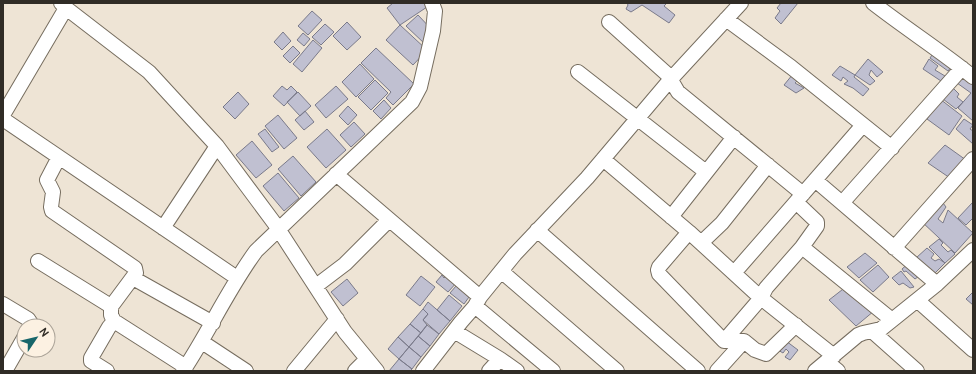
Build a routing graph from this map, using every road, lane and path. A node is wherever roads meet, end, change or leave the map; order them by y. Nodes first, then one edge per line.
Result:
1 (432, 3) edge
2 (741, 3) edge
3 (872, 3) edge
4 (64, 6) edge
5 (726, 19) junction
6 (609, 22) dead end
7 (578, 72) dead end
8 (968, 72) edge
9 (670, 80) junction
10 (3, 115) edge
11 (637, 118) junction
12 (3, 119) edge
13 (864, 125) junction
14 (734, 137) junction
15 (217, 146) junction
16 (892, 148) junction
17 (59, 157) junction
18 (603, 159) junction
19 (973, 159) edge
20 (768, 165) junction
21 (706, 172) junction
22 (336, 174) junction
23 (815, 180) junction
24 (799, 198) junction
25 (842, 203) junction
26 (671, 217) junction
27 (389, 220) junction
28 (163, 228) junction
29 (279, 229) junction
30 (536, 230) junction
31 (689, 232) junction
32 (701, 243) junction
33 (802, 247) junction
34 (894, 248) junction
35 (973, 250) edge
36 (38, 261) dead end
37 (501, 271) junction
38 (734, 273) junction
39 (133, 278) junction
40 (237, 278) junction
41 (937, 284) junction
42 (316, 286) junction
43 (761, 298) junction
44 (916, 300) junction
45 (478, 302) junction
46 (3, 304) edge
47 (111, 305) junction
48 (26, 318) edge
49 (337, 319) junction
50 (892, 320) junction
51 (114, 321) junction
52 (213, 323) junction
53 (796, 325) junction
54 (454, 331) junction
55 (872, 331) junction
56 (724, 340) junction
57 (744, 341) junction
58 (202, 342) junction
59 (973, 350) edge
60 (16, 353) edge
61 (367, 359) junction
62 (500, 359) junction
63 (830, 359) junction
64 (9, 367) edge
65 (185, 369) edge
66 (107, 371) edge
67 (246, 371) edge
68 (294, 371) edge
69 (355, 371) edge
70 (377, 371) edge
71 (423, 371) edge
72 (489, 371) edge
73 (516, 371) edge
74 (553, 371) edge
75 (617, 371) edge
76 (698, 371) edge
77 (717, 371) edge
78 (816, 371) edge
79 (838, 371) edge
80 (917, 371) edge

1 - 22 street
2 - 5 street
3 - 8 street
4 - 10 street
4 - 15 street
5 - 9 street
5 - 13 street
6 - 9 street
7 - 11 street
8 - 16 street
9 - 11 street
9 - 14 street
11 - 18 street
11 - 21 street
12 - 17 street
13 - 16 street
13 - 23 street
14 - 20 street
14 - 21 street
15 - 28 street
15 - 29 street
16 - 25 street
17 - 28 street
17 - 39 street
18 - 26 street
18 - 30 street
19 - 34 street
20 - 24 street
20 - 32 street
21 - 26 street
22 - 27 street
22 - 29 street
23 - 24 street
23 - 25 street
24 - 33 street
24 - 38 street
25 - 34 street
26 - 31 street
27 - 42 street
27 - 45 street
28 - 40 street
29 - 40 street
29 - 42 street
30 - 37 street
30 - 76 street
31 - 32 street
31 - 56 street
32 - 38 street
33 - 43 street
33 - 50 street
34 - 41 street
35 - 41 street
36 - 47 street
37 - 45 street
37 - 75 street
38 - 43 street
39 - 47 street
39 - 52 street
40 - 52 street
41 - 44 street
42 - 49 street
43 - 53 street
43 - 56 street
44 - 50 street
44 - 59 street
45 - 54 street
45 - 74 street
46 - 48 street
47 - 51 street
49 - 61 street
49 - 68 street
50 - 55 street
51 - 65 street
51 - 66 street
52 - 58 street
53 - 57 street
53 - 63 street
54 - 62 street
54 - 71 street
55 - 63 street
55 - 80 street
56 - 57 street
57 - 77 street
58 - 65 street
58 - 67 street
60 - 64 street
61 - 69 street
61 - 70 street
62 - 72 street
62 - 73 street
63 - 78 street
63 - 79 street

